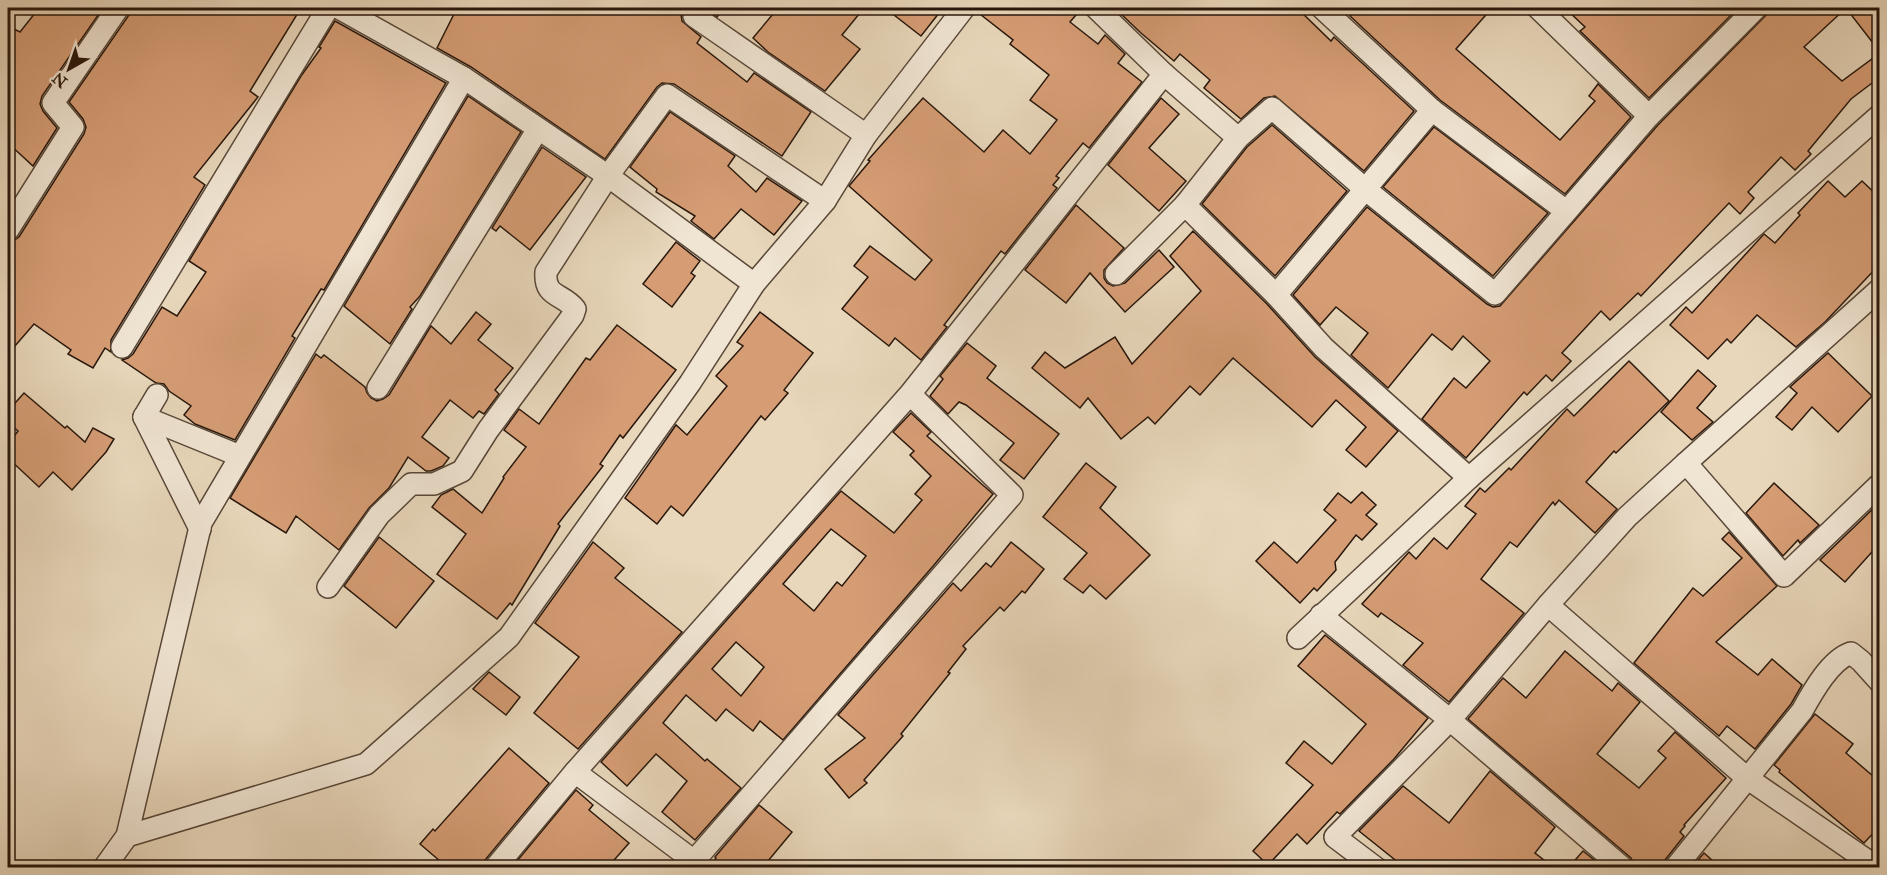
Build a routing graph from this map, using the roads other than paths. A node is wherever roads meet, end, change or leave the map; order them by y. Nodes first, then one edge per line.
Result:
1 (117, 8) edge
2 (328, 8) edge
3 (339, 8) edge
4 (964, 8) edge
5 (1095, 8) edge
6 (1322, 8) edge
7 (1538, 8) edge
8 (1756, 8) edge
9 (694, 16) dead end
10 (1164, 74) junction
11 (464, 78) junction
12 (1432, 110) junction
13 (1880, 115) edge
14 (1649, 116) junction
15 (538, 129) junction
16 (866, 135) junction
17 (1238, 138) junction
18 (608, 176) junction
19 (1365, 189) junction
20 (825, 201) junction
21 (1185, 205) junction
22 (1566, 211) junction
23 (8, 230) edge
24 (1116, 274) dead end
25 (754, 284) junction
26 (1880, 289) edge
27 (1276, 295) junction
28 (122, 347) dead end
29 (378, 388) dead end
30 (157, 394) dead end
31 (910, 394) junction
32 (144, 417) junction
33 (240, 456) junction
34 (1686, 463) junction
35 (1469, 478) junction
36 (1880, 484) edge
37 (200, 530) junction
38 (328, 586) dead end
39 (1548, 605) junction
40 (1321, 615) junction
41 (1298, 638) dead end
42 (1880, 682) edge
43 (1450, 720) junction
44 (575, 772) junction
45 (1747, 778) junction
46 (127, 836) junction
47 (1872, 866) edge
48 (104, 867) edge
49 (495, 867) edge
50 (1376, 867) edge
51 (1623, 867) edge
52 (1675, 867) edge

1 - 23 street
2 - 28 street
3 - 11 street
4 - 16 street
5 - 10 street
6 - 12 street
7 - 14 street
8 - 14 street
9 - 16 street
10 - 17 street
10 - 31 street
11 - 15 street
11 - 33 street
12 - 19 street
12 - 22 street
13 - 35 street
14 - 22 street
15 - 18 street
15 - 29 street
16 - 20 street
17 - 19 street
17 - 21 street
18 - 20 street
18 - 25 street
18 - 38 street
19 - 22 street
19 - 27 street
20 - 25 street
21 - 24 street
21 - 27 street
25 - 46 street
26 - 34 street
27 - 35 street
30 - 32 street
31 - 44 street
31 - 44 street
32 - 33 street
32 - 37 street
33 - 37 street
34 - 36 street
34 - 39 street
35 - 40 street
37 - 46 street
39 - 43 street
39 - 45 street
40 - 41 street
40 - 43 street
42 - 45 street
43 - 50 street
43 - 51 street
44 - 49 street
45 - 47 street
45 - 52 street
46 - 48 street

